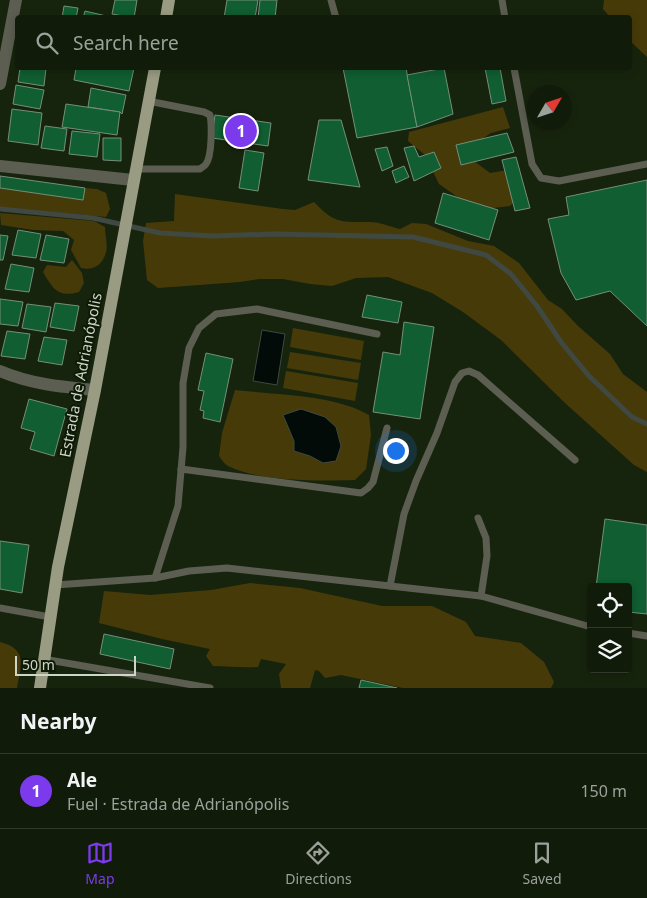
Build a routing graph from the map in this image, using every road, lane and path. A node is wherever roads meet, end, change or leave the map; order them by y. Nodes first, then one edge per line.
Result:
1 (16, 0) edge
2 (169, 0) edge
3 (331, 0) edge
4 (502, 0) edge
5 (166, 15) edge
6 (335, 15) edge
7 (504, 15) edge
8 (155, 70) edge
9 (514, 70) edge
10 (0, 84) edge
11 (148, 101) junction
12 (647, 164) edge
13 (0, 166) edge
14 (134, 174) junction
15 (377, 334) dead end
16 (0, 371) edge
17 (95, 390) junction
18 (387, 428) dead end
19 (575, 460) dead end
20 (182, 470) junction
21 (478, 518) dead end
22 (155, 578) junction
23 (56, 585) junction
24 (390, 586) junction
25 (481, 596) junction
26 (0, 608) edge
27 (50, 617) junction
28 (587, 626) edge
29 (632, 634) edge
30 (647, 636) edge
31 (43, 659) junction
32 (40, 688) edge
33 (210, 688) edge

1 - 10 street
2 - 5 main road
3 - 6 lane
4 - 7 lane
8 - 11 main road, Estrada de Adrianópolis
9 - 12 lane
11 - 14 main road, Estrada de Adrianópolis
11 - 14 lane
13 - 14 street
14 - 17 main road, Estrada de Adrianópolis
15 - 20 lane
16 - 17 street
17 - 23 main road, Estrada de Adrianópolis
18 - 20 lane
19 - 24 lane
20 - 22 lane
21 - 25 lane
22 - 23 lane
22 - 24 lane
23 - 27 main road, Estrada de Adrianópolis
24 - 25 lane
25 - 28 lane
26 - 27 lane
27 - 31 main road, Estrada de Adrianópolis
29 - 30 lane
31 - 32 main road, Estrada de Adrianópolis
31 - 33 lane

